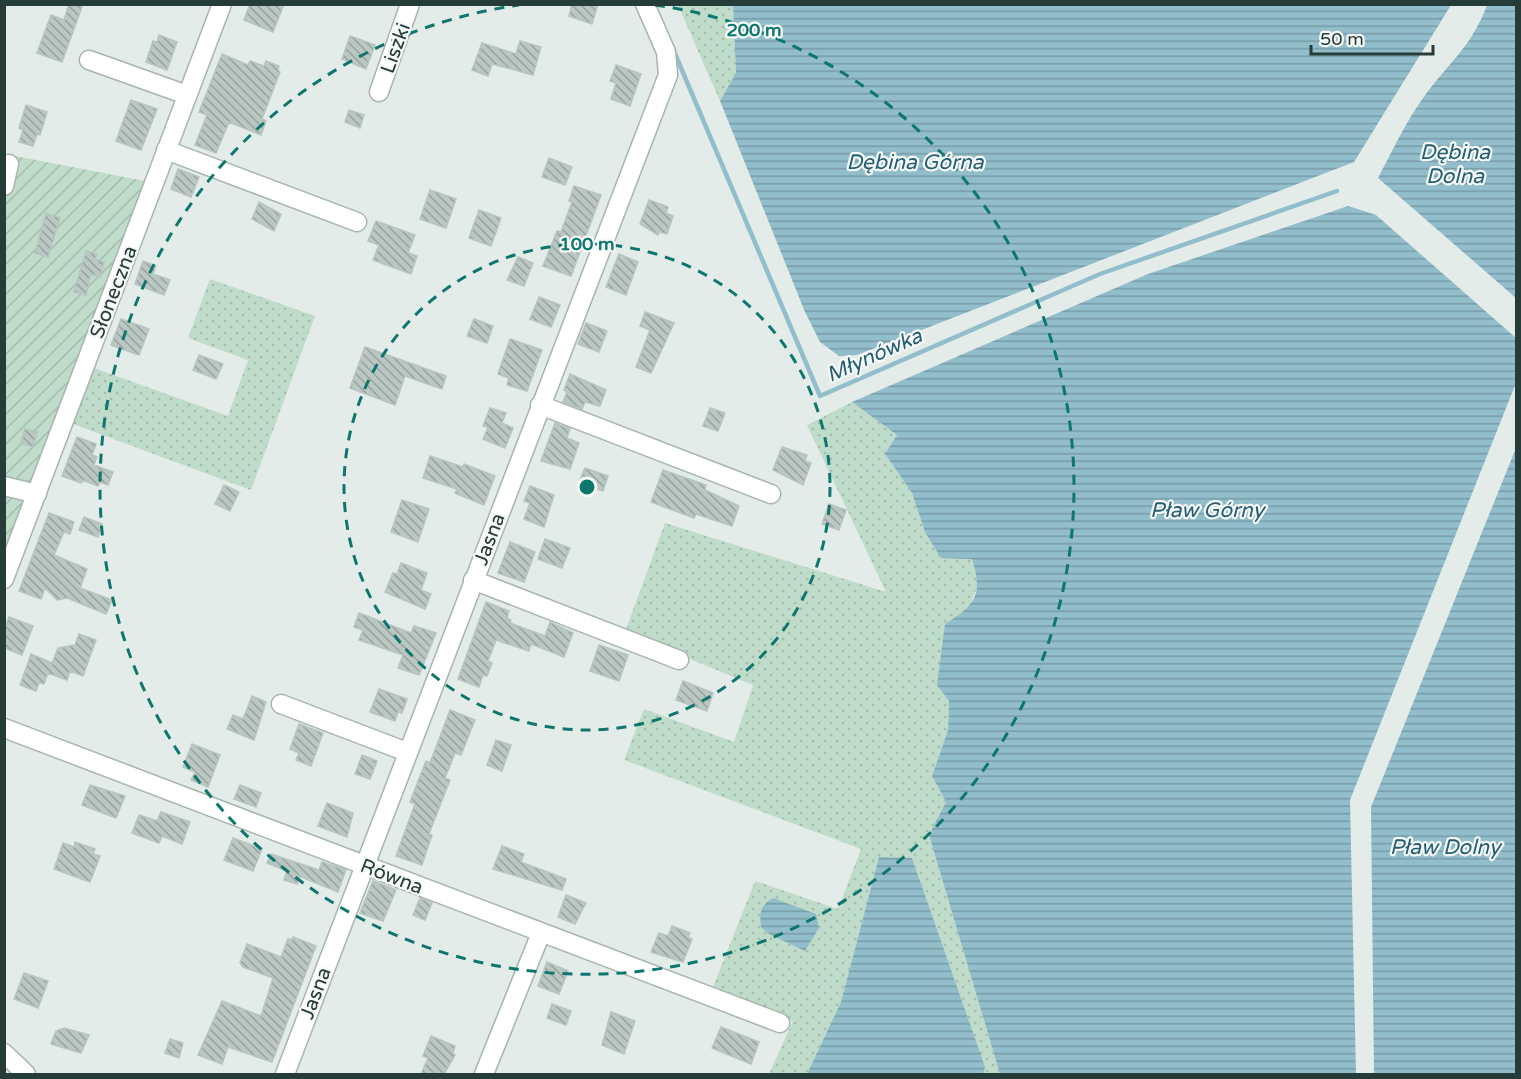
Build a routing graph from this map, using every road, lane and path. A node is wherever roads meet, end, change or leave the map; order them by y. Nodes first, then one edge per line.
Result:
1 (222, 4) edge
2 (410, 4) edge
3 (645, 4) edge
4 (89, 60) dead end
5 (379, 92) dead end
6 (187, 95) junction
7 (166, 150) junction
8 (9, 164) dead end
9 (4, 186) edge
10 (357, 222) dead end
11 (540, 405) junction
12 (4, 486) edge
13 (37, 494) junction
14 (771, 494) dead end
15 (4, 579) edge
16 (473, 580) junction
17 (679, 660) dead end
18 (281, 704) dead end
19 (4, 729) edge
20 (407, 752) junction
21 (364, 865) junction
22 (541, 933) junction
23 (780, 1023) dead end
24 (285, 1074) edge
25 (484, 1074) edge

1 - 6 street, Słoneczna
2 - 5 street, Liszki
3 - 11 street, Jasna
4 - 6 street
6 - 7 street, Słoneczna
7 - 10 street
7 - 13 street, Słoneczna
8 - 9 street
11 - 14 street
11 - 16 street, Jasna
12 - 13 street
13 - 15 street, Słoneczna
16 - 17 street
16 - 20 street, Jasna
18 - 20 street
19 - 21 street, Równa
20 - 21 street, Jasna
21 - 22 street, Równa
21 - 24 street, Jasna
22 - 23 street, Równa
22 - 25 street

